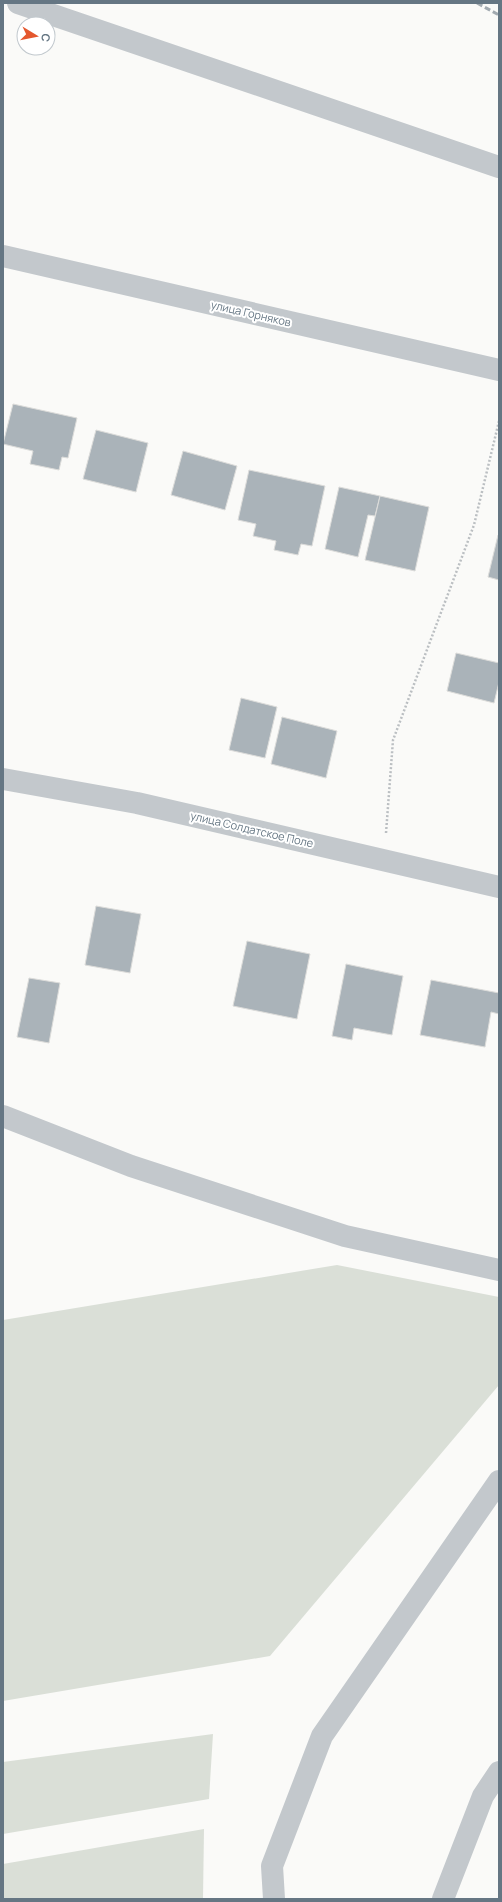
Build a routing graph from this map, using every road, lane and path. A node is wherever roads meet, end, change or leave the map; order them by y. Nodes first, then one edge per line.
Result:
1 (18, 3) edge
2 (499, 167) edge
3 (3, 256) edge
4 (499, 370) edge
5 (499, 421) edge
6 (3, 779) edge
7 (384, 860) junction
8 (499, 886) edge
9 (3, 1116) edge
10 (499, 1270) edge
11 (499, 1481) edge
12 (499, 1772) edge
13 (274, 1899) edge
14 (443, 1899) edge

1 - 2 street
3 - 4 street, улица Горняков
5 - 7 path
6 - 7 street, улица Солдатское Поле
7 - 8 street, улица Солдатское Поле
9 - 10 street
11 - 13 street
12 - 14 street

